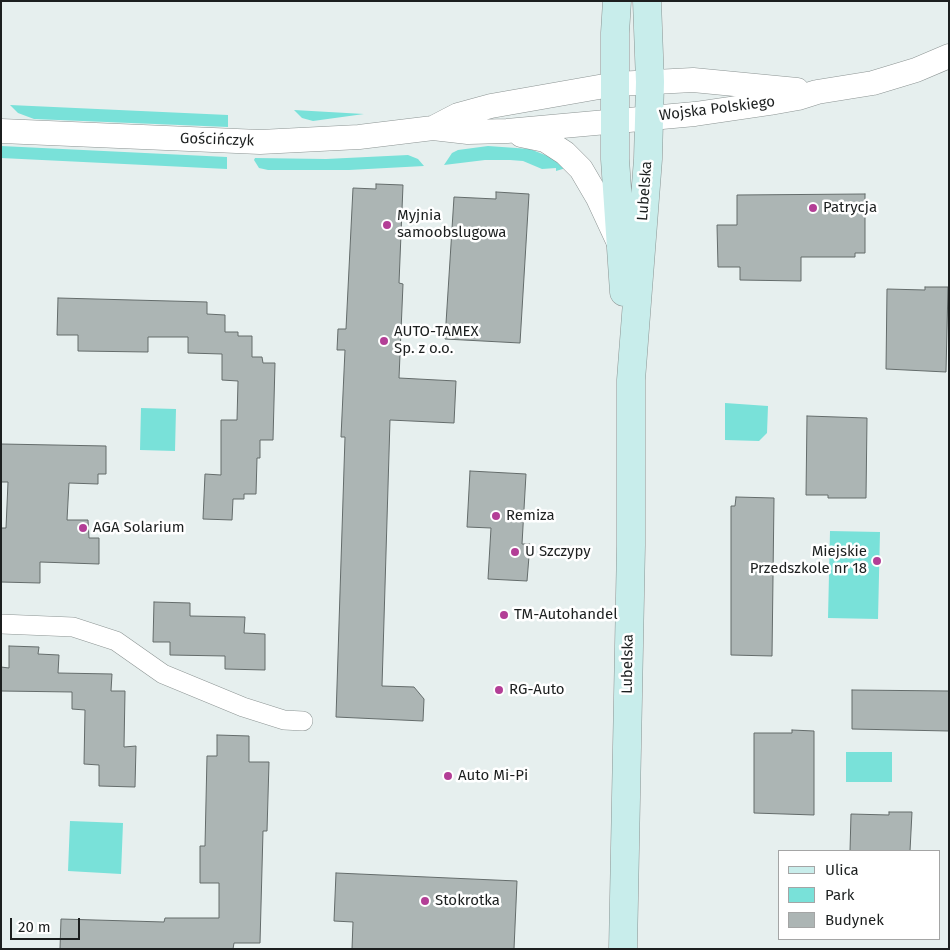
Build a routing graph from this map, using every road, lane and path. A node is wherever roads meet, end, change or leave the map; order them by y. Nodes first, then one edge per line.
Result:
1 (616, 1) edge
2 (647, 1) edge
3 (949, 56) edge
4 (650, 82) junction
5 (616, 84) junction
6 (817, 92) junction
7 (648, 118) junction
8 (615, 121) junction
9 (580, 125) joint
10 (433, 128) junction
11 (1, 130) edge
12 (507, 131) junction
13 (621, 248) junction
14 (631, 380) junction
15 (1, 624) edge
16 (304, 721) dead end
17 (623, 949) edge

1 - 5 main road, Lubelska
2 - 4 main road, Lubelska
3 - 6 street, Wojska Polskiego
4 - 5 street, Wojska Polskiego
4 - 6 street, Wojska Polskiego
4 - 7 main road, Lubelska
5 - 8 main road, Lubelska
5 - 10 street, Gościńczyk
6 - 7 street, Wojska Polskiego
7 - 8 street, Wojska Polskiego
7 - 14 main road, Lubelska
8 - 9 street, Wojska Polskiego
8 - 13 main road, Lubelska
9 - 12 street, Gościńczyk
10 - 11 street, Gościńczyk
10 - 12 street, Gościńczyk
12 - 13 street, Gościńczyk
13 - 14 main road, Lubelska
14 - 17 main road, Lubelska
15 - 16 street

